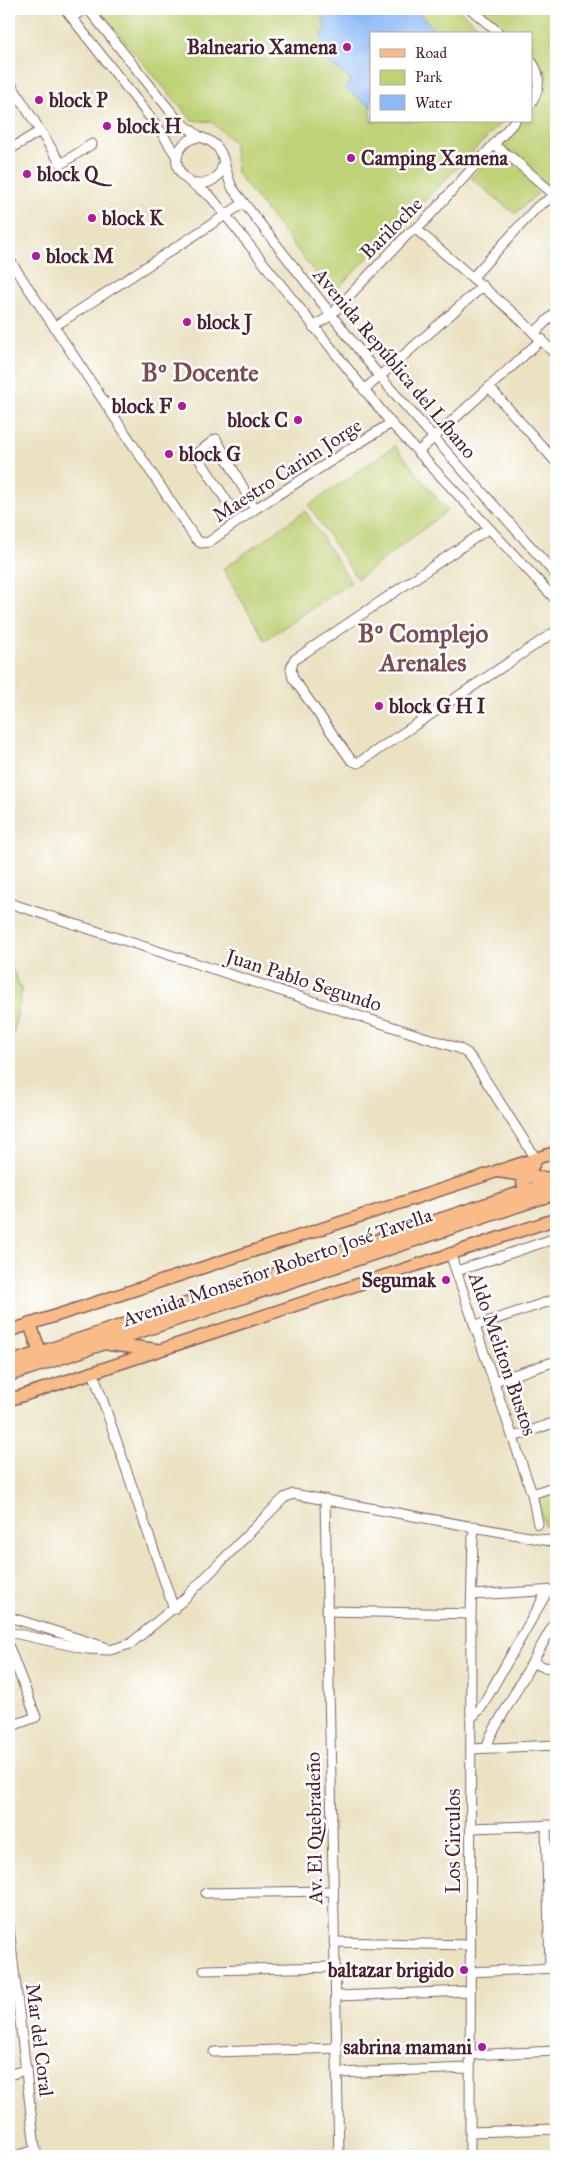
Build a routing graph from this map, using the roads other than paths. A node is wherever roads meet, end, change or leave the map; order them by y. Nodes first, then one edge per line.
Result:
1 (65, 9) edge
2 (84, 9) edge
3 (88, 9) edge
4 (471, 9) edge
5 (498, 32) edge
6 (532, 63) edge
7 (9, 81) edge
8 (532, 102) edge
9 (514, 122) edge
10 (40, 131) junction
11 (200, 137) junction
12 (92, 144) dead end
13 (491, 147) junction
14 (9, 150) edge
15 (177, 157) junction
16 (224, 163) junction
17 (194, 184) junction
18 (556, 196) edge
19 (244, 203) junction
20 (227, 216) junction
21 (416, 229) junction
22 (9, 259) edge
23 (473, 277) junction
24 (483, 286) junction
25 (556, 312) edge
26 (330, 316) junction
27 (55, 326) junction
28 (313, 327) junction
29 (538, 335) junction
30 (556, 355) edge
31 (380, 377) junction
32 (488, 387) junction
33 (364, 390) junction
34 (391, 423) junction
35 (432, 437) junction
36 (418, 452) junction
37 (556, 462) edge
38 (228, 502) dead end
39 (255, 509) junction
40 (488, 529) junction
41 (556, 575) edge
42 (544, 586) junction
43 (556, 600) edge
44 (556, 630) edge
45 (9, 903) edge
46 (556, 1152) edge
47 (536, 1159) junction
48 (498, 1171) junction
49 (527, 1176) junction
50 (556, 1181) edge
51 (556, 1193) edge
52 (518, 1194) junction
53 (556, 1219) edge
54 (556, 1238) edge
55 (450, 1253) junction
56 (457, 1271) junction
57 (556, 1300) edge
58 (30, 1324) junction
59 (475, 1326) junction
60 (9, 1331) edge
61 (107, 1343) junction
62 (157, 1350) junction
63 (40, 1352) junction
64 (556, 1361) edge
65 (9, 1362) edge
66 (93, 1372) junction
67 (9, 1375) edge
68 (495, 1382) junction
69 (9, 1400) edge
70 (556, 1422) edge
71 (513, 1437) junction
72 (556, 1486) edge
73 (532, 1494) junction
74 (325, 1499) junction
75 (538, 1524) dead end
76 (475, 1526) junction
77 (556, 1542) edge
78 (556, 1590) edge
79 (546, 1592) junction
80 (472, 1595) junction
81 (174, 1609) junction
82 (327, 1611) junction
83 (471, 1614) junction
84 (13, 1618) edge
85 (556, 1620) edge
86 (11, 1633) edge
87 (9, 1643) edge
88 (9, 1647) edge
89 (115, 1648) junction
90 (533, 1663) junction
91 (556, 1668) edge
92 (471, 1718) junction
93 (9, 1727) edge
94 (556, 1746) edge
95 (487, 1747) junction
96 (471, 1749) junction
97 (546, 1825) junction
98 (556, 1825) edge
99 (471, 1828) junction
100 (333, 1890) junction
101 (206, 1893) dead end
102 (9, 1928) edge
103 (334, 1942) junction
104 (469, 1946) junction
105 (335, 1967) junction
106 (553, 1968) edge
107 (204, 1970) dead end
108 (470, 1972) junction
109 (12, 1988) edge
110 (470, 1991) junction
111 (337, 1996) junction
112 (338, 2048) junction
113 (556, 2050) edge
114 (214, 2052) dead end
115 (470, 2056) junction
116 (470, 2068) junction
117 (27, 2069) junction
118 (339, 2073) junction
119 (9, 2075) edge
120 (556, 2129) edge
121 (471, 2132) junction
122 (36, 2153) edge
123 (15, 2156) edge
124 (339, 2156) edge
125 (470, 2156) edge

1 - 2 street
1 - 15 street
3 - 11 street
4 - 5 street
6 - 8 street
7 - 10 street
9 - 13 street, Bariloche
10 - 12 street
10 - 14 street
11 - 15 street
11 - 16 street
13 - 18 street
13 - 21 street, Bariloche
15 - 17 street
16 - 17 street
16 - 19 street, Avenida República del Líbano
17 - 20 street, Avenida República del Líbano
18 - 23 street
19 - 20 street
19 - 26 street, Avenida República del Líbano
20 - 27 street
20 - 28 street, Avenida República del Líbano
21 - 23 street
21 - 26 street, Bariloche
22 - 27 street
23 - 24 street
24 - 29 street
24 - 31 street
25 - 29 street
26 - 28 street, Bariloche
26 - 31 street, Avenida República del Líbano
27 - 39 street, Maestro Carim Jorge
28 - 33 street, Avenida República del Líbano
29 - 30 street
29 - 32 street
31 - 33 street
31 - 35 street, Avenida República del Líbano
32 - 35 street
32 - 37 street
33 - 34 street, Avenida República del Líbano
34 - 36 street, Avenida República del Líbano
34 - 39 street, Maestro Carim Jorge
35 - 36 street
35 - 41 street, Avenida República del Líbano
36 - 40 street, Avenida República del Líbano
38 - 39 street
40 - 42 street, Avenida República del Líbano
40 - 44 street
41 - 42 street
42 - 43 street, Avenida República del Líbano
45 - 47 street, Juan Pablo Segundo
46 - 47 main road
47 - 48 main road
47 - 49 highway
48 - 49 highway
48 - 58 main road
49 - 50 highway
49 - 52 highway
50 - 52 highway, Avenida Monseñor Roberto José Tavella
51 - 61 highway, Avenida Monseñor Roberto José Tavella
52 - 63 highway, Avenida Monseñor Roberto José Tavella
53 - 55 main road
54 - 56 street
55 - 56 street, Aldo Meliton Bustos
55 - 62 main road
56 - 59 street, Aldo Meliton Bustos
57 - 59 street
58 - 60 main road
58 - 63 highway
59 - 68 street, Aldo Meliton Bustos
61 - 62 highway
61 - 67 highway, Avenida Monseñor Roberto José Tavella
62 - 66 main road
63 - 65 highway, Avenida Monseñor Roberto José Tavella
64 - 68 street
66 - 69 main road
66 - 81 street
68 - 71 street, Aldo Meliton Bustos
70 - 71 street
71 - 73 street, Aldo Meliton Bustos
72 - 73 street
73 - 75 street, Aldo Meliton Bustos
74 - 76 street
74 - 81 street
74 - 82 street, Av. El Quebradeño
76 - 77 street
76 - 80 street, Los Circulos
78 - 79 street
79 - 80 street
79 - 92 street
80 - 83 street, Los Circulos
81 - 89 street
82 - 83 street
82 - 100 street, Av. El Quebradeño
83 - 92 street, Los Circulos
84 - 86 street
84 - 89 street
85 - 90 street
86 - 87 street
86 - 89 street
88 - 93 street
90 - 91 street
90 - 95 street
92 - 96 street, Los Circulos
94 - 95 street
95 - 96 street
96 - 99 street, Los Circulos
97 - 98 street
97 - 99 street
97 - 106 street
99 - 104 street, Los Circulos
100 - 101 street
100 - 103 street, Av. El Quebradeño
102 - 109 street, Mar del Coral
103 - 104 street
103 - 105 street, Av. El Quebradeño
104 - 108 street, Los Circulos
105 - 107 street
105 - 111 street, Av. El Quebradeño
106 - 108 street
108 - 110 street, Los Circulos
109 - 117 street, Mar del Coral
110 - 111 street
110 - 115 street, Los Circulos
111 - 112 street, Av. El Quebradeño
112 - 114 street
112 - 118 street, Av. El Quebradeño
113 - 115 street
115 - 116 street, Los Circulos
116 - 118 street
116 - 121 street, Los Circulos
117 - 119 street
117 - 122 street, Mar del Coral
118 - 124 street, Av. El Quebradeño
120 - 121 street
121 - 125 street, Los Circulos
122 - 123 street

